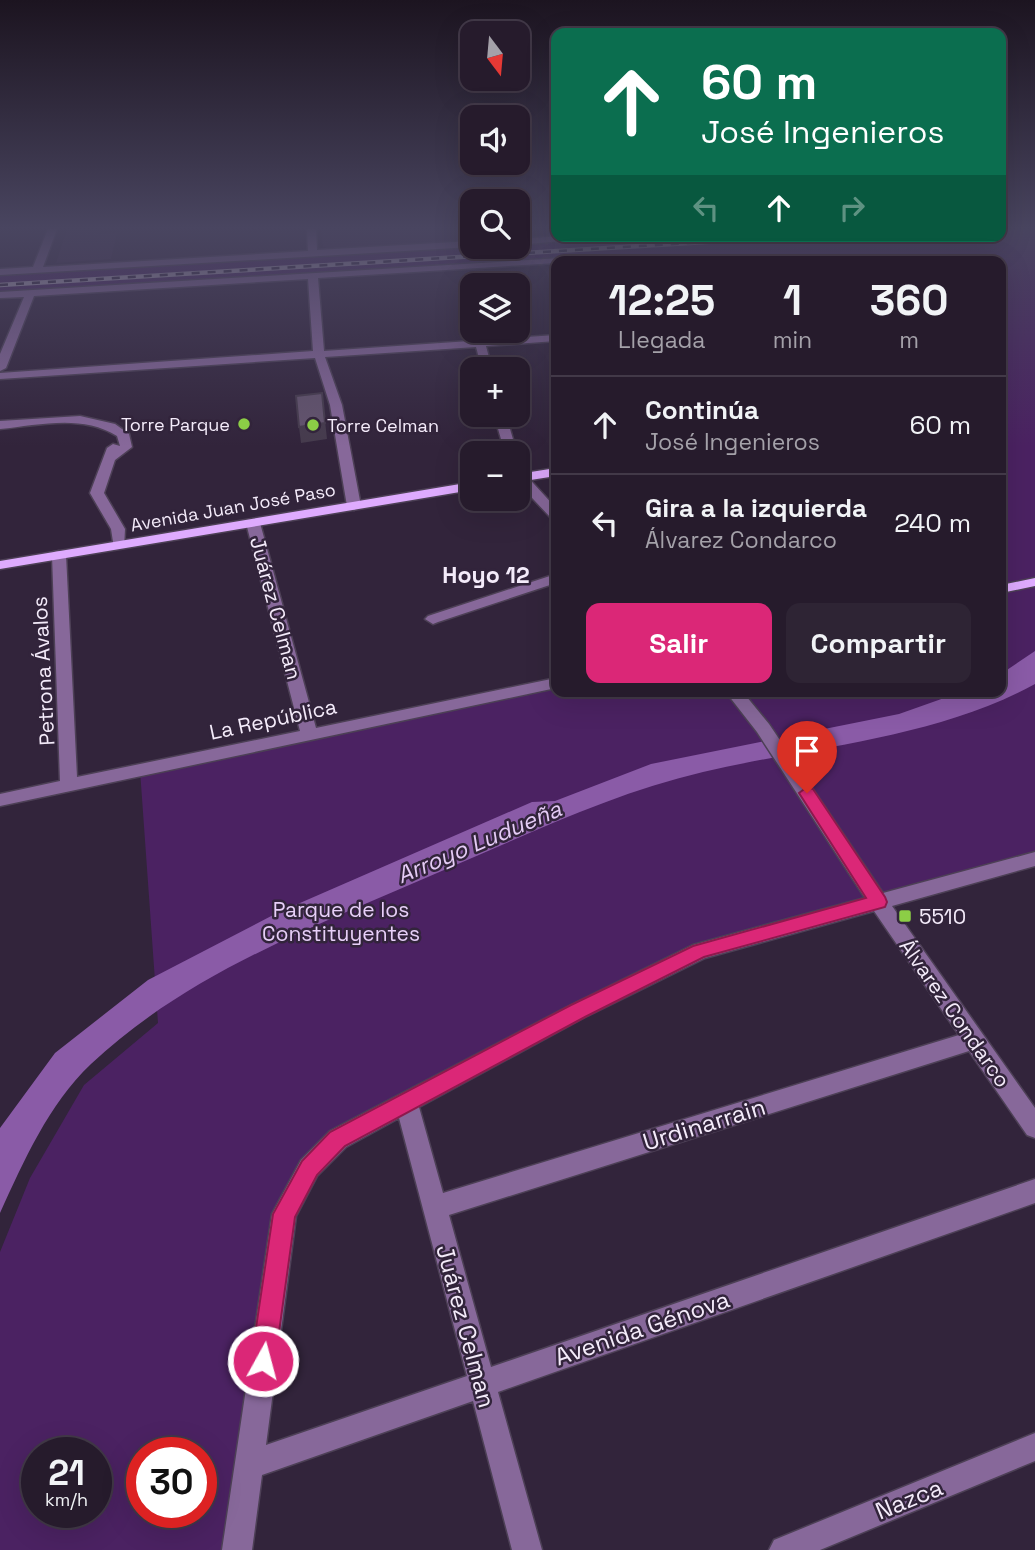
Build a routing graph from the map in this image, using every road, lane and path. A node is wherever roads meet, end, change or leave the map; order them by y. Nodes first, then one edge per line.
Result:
1 (27, 301) edge
2 (315, 301) edge
3 (551, 338) edge
4 (530, 340) edge
5 (480, 343) joint
6 (319, 354) junction
7 (484, 357) edge
8 (0, 368) edge
9 (0, 376) edge
10 (0, 425) edge
11 (551, 473) edge
12 (530, 475) edge
13 (460, 488) edge
14 (530, 489) edge
15 (354, 506) junction
16 (551, 509) edge
17 (253, 523) junction
18 (119, 545) junction
19 (59, 555) junction
20 (0, 565) edge
21 (551, 580) edge
22 (1035, 582) edge
23 (1006, 588) edge
24 (433, 619) dead end
25 (551, 684) edge
26 (738, 697) edge
27 (309, 734) junction
28 (69, 785) junction
29 (0, 800) edge
30 (1035, 859) edge
31 (878, 902) junction
32 (974, 1040) junction
33 (406, 1102) junction
34 (1035, 1127) edge
35 (1035, 1191) edge
36 (434, 1208) junction
37 (482, 1384) junction
38 (1035, 1447) edge
39 (250, 1465) junction
40 (237, 1550) edge
41 (527, 1550) edge
42 (784, 1550) edge

1 - 8 street
2 - 6 street
3 - 4 street
5 - 6 street
5 - 7 street
6 - 9 street
6 - 15 street
10 - 18 street
11 - 12 main road
13 - 15 main road, Avenida Juan José Paso
14 - 16 street
15 - 17 main road, Avenida Juan José Paso
17 - 18 main road, Avenida Juan José Paso
17 - 27 street, Juárez Celman
18 - 19 main road, Avenida Juan José Paso
19 - 20 main road, Avenida Juan José Paso
19 - 28 street, Petrona Ávalos
21 - 24 street
22 - 23 main road
25 - 27 street, La República
26 - 31 street, Álvarez Condarco
27 - 28 street, La República
28 - 29 street, La República
30 - 31 street
31 - 32 street, Álvarez Condarco
31 - 33 street
32 - 34 street, Álvarez Condarco
32 - 36 street, Urdinarrain
33 - 36 street, Juárez Celman
33 - 39 street
35 - 37 street, Avenida Génova
36 - 37 street, Juárez Celman
37 - 39 street, Avenida Génova
37 - 41 street, Juárez Celman
38 - 42 street, Nazca
39 - 40 street

